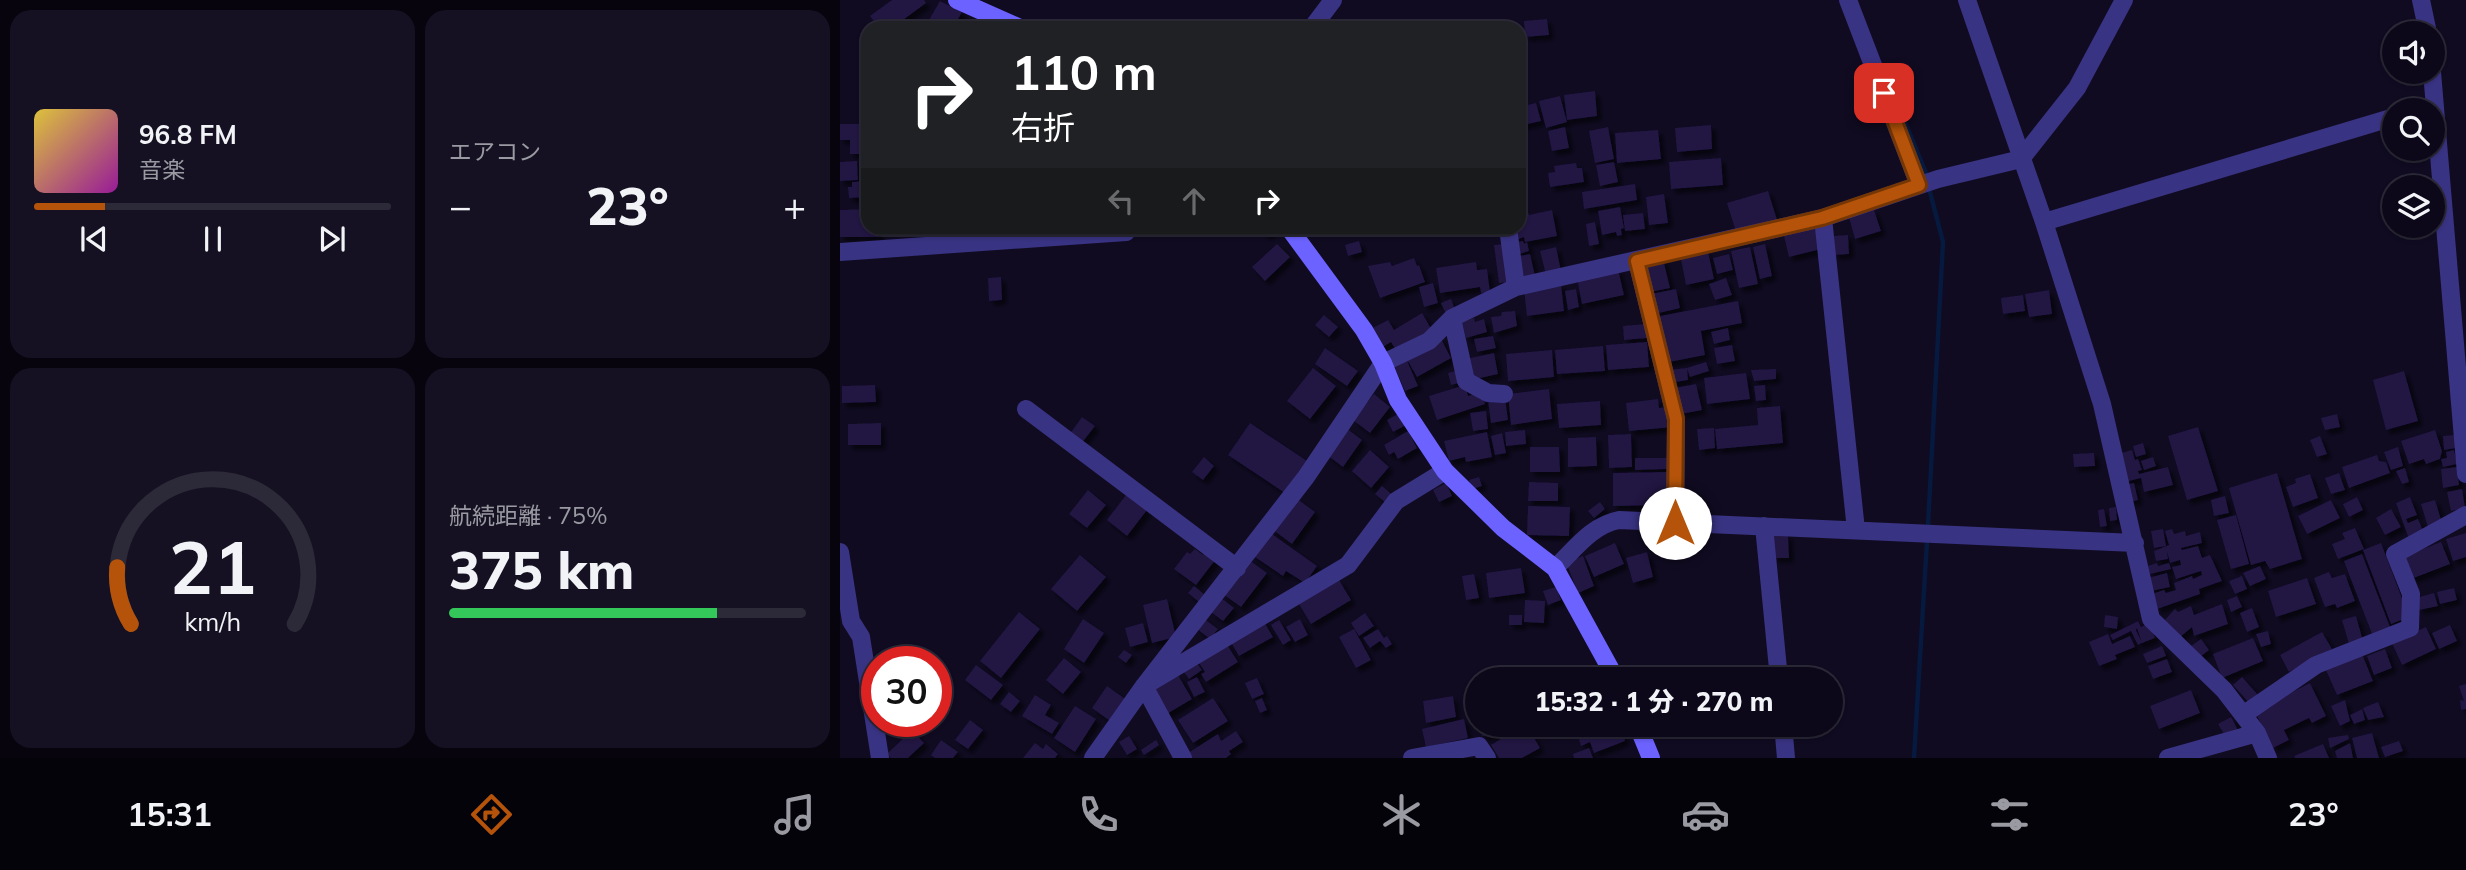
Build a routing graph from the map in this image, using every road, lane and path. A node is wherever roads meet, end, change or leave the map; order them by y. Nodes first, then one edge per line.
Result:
1 (957, 0) edge
2 (1333, 0) edge
3 (1848, 0) edge
4 (1967, 0) edge
5 (2124, 0) edge
6 (2421, 0) edge
7 (1004, 21) edge
8 (1317, 21) edge
9 (2425, 21) edge
10 (2382, 121) edge
11 (2021, 159) junction
12 (2440, 161) edge
13 (1919, 185) junction
14 (1822, 218) junction
15 (2044, 222) junction
16 (1083, 235) edge
17 (1294, 235) edge
18 (1509, 235) edge
19 (840, 252) edge
20 (1637, 261) junction
21 (1517, 287) junction
22 (1452, 318) junction
23 (1383, 363) junction
24 (1504, 394) dead end
25 (1026, 409) dead end
26 (1445, 471) junction
27 (2466, 474) edge
28 (2466, 515) edge
29 (1675, 523) junction
30 (1764, 526) junction
31 (1856, 530) junction
32 (2134, 543) junction
33 (840, 552) edge
34 (1237, 568) junction
35 (1555, 568) junction
36 (1609, 667) edge
37 (1778, 667) edge
38 (1144, 686) junction
39 (2243, 715) junction
40 (2257, 733) junction
41 (1642, 737) edge
42 (1784, 737) edge
43 (880, 758) edge
44 (1093, 758) edge
45 (1183, 758) edge
46 (1412, 758) edge
47 (1487, 758) edge
48 (1651, 758) edge
49 (1786, 758) edge
50 (2168, 758) edge
51 (2268, 758) edge

1 - 7 street
2 - 8 street
3 - 13 street
4 - 11 street
5 - 11 street
6 - 9 street
10 - 15 street
11 - 13 street
11 - 15 street
12 - 27 street
13 - 14 street
14 - 20 street
14 - 31 street
15 - 32 street
16 - 19 street
17 - 23 street
18 - 21 street
20 - 21 street
20 - 29 street
21 - 22 street
22 - 23 street
22 - 24 street
23 - 26 street
23 - 34 street
25 - 34 street
26 - 35 street
26 - 38 street
28 - 39 street
29 - 30 street
29 - 35 street
30 - 31 street
30 - 37 street
31 - 32 street
32 - 39 street
33 - 43 street
34 - 38 street
35 - 36 street
38 - 44 street
38 - 45 street
39 - 40 street
40 - 50 street
40 - 51 street
41 - 48 street
42 - 49 street
46 - 47 street

